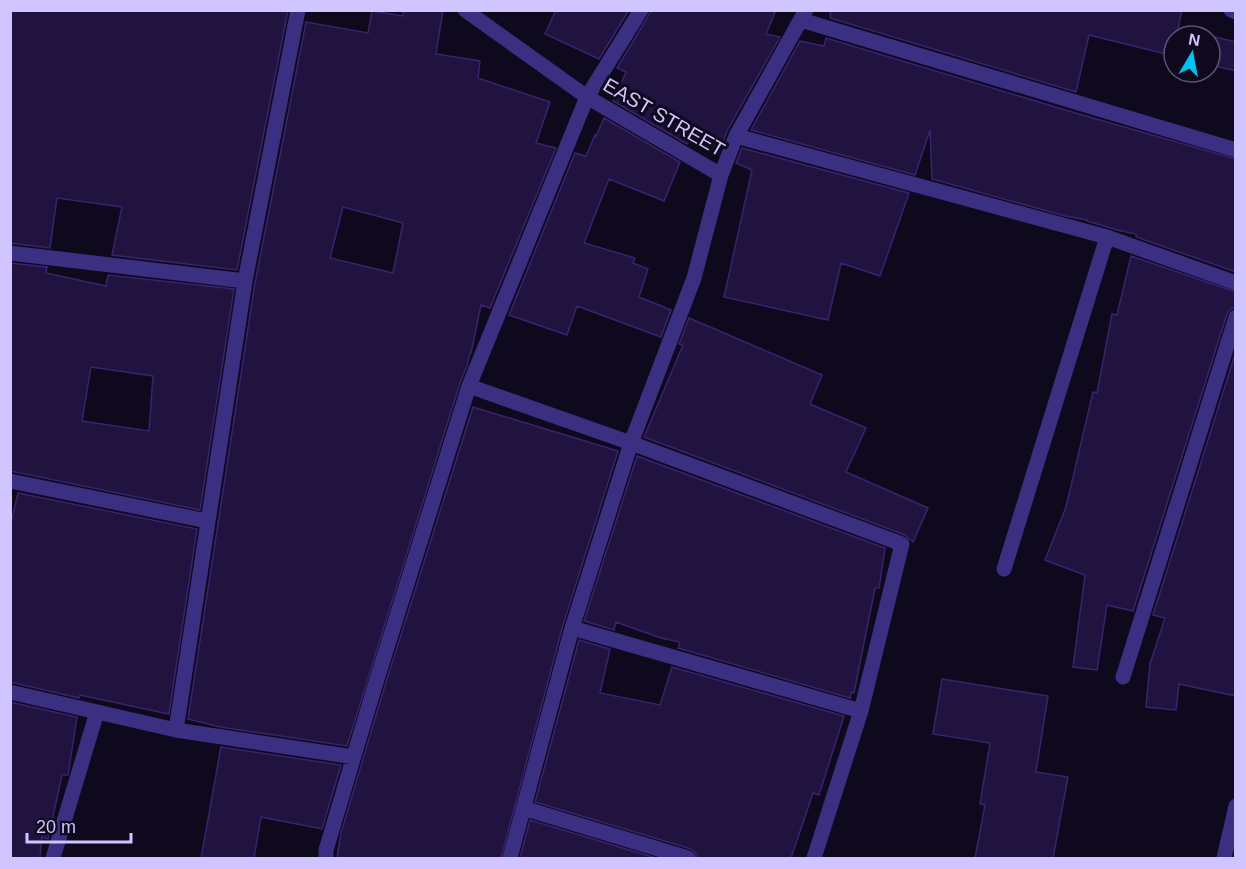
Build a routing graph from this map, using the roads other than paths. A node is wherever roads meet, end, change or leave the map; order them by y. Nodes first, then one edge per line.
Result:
1 (298, 10) edge
2 (465, 10) edge
3 (641, 10) edge
4 (1231, 10) edge
5 (1236, 12) edge
6 (803, 15) edge
7 (586, 97) junction
8 (736, 136) junction
9 (1236, 150) edge
10 (721, 175) junction
11 (1107, 237) junction
12 (10, 253) edge
13 (245, 281) junction
14 (1236, 283) edge
15 (1236, 316) edge
16 (469, 386) junction
17 (631, 444) junction
18 (10, 481) edge
19 (207, 522) junction
20 (1004, 569) dead end
21 (572, 628) junction
22 (1123, 677) dead end
23 (10, 692) edge
24 (861, 711) junction
25 (97, 712) junction
26 (176, 730) junction
27 (354, 757) junction
28 (1236, 806) edge
29 (523, 808) junction
30 (53, 858) edge
31 (326, 858) edge
32 (510, 858) edge
33 (688, 858) edge
34 (814, 858) edge
35 (1224, 858) edge

1 - 13 street
2 - 7 street, EAST STREET
3 - 7 street
4 - 5 street
6 - 8 street, EAST STREET
6 - 9 street
7 - 10 street, EAST STREET
7 - 16 street
8 - 10 street, EAST STREET
8 - 11 street
10 - 17 street
11 - 14 street
11 - 20 street
12 - 13 street
13 - 19 street
15 - 22 street
16 - 17 street
16 - 27 street
17 - 21 street
17 - 24 street
18 - 19 street
19 - 26 street
21 - 24 street
21 - 29 street
23 - 25 street
24 - 34 street
25 - 26 street
25 - 30 street
26 - 27 street
27 - 31 street
28 - 35 street
29 - 32 street
29 - 33 street

